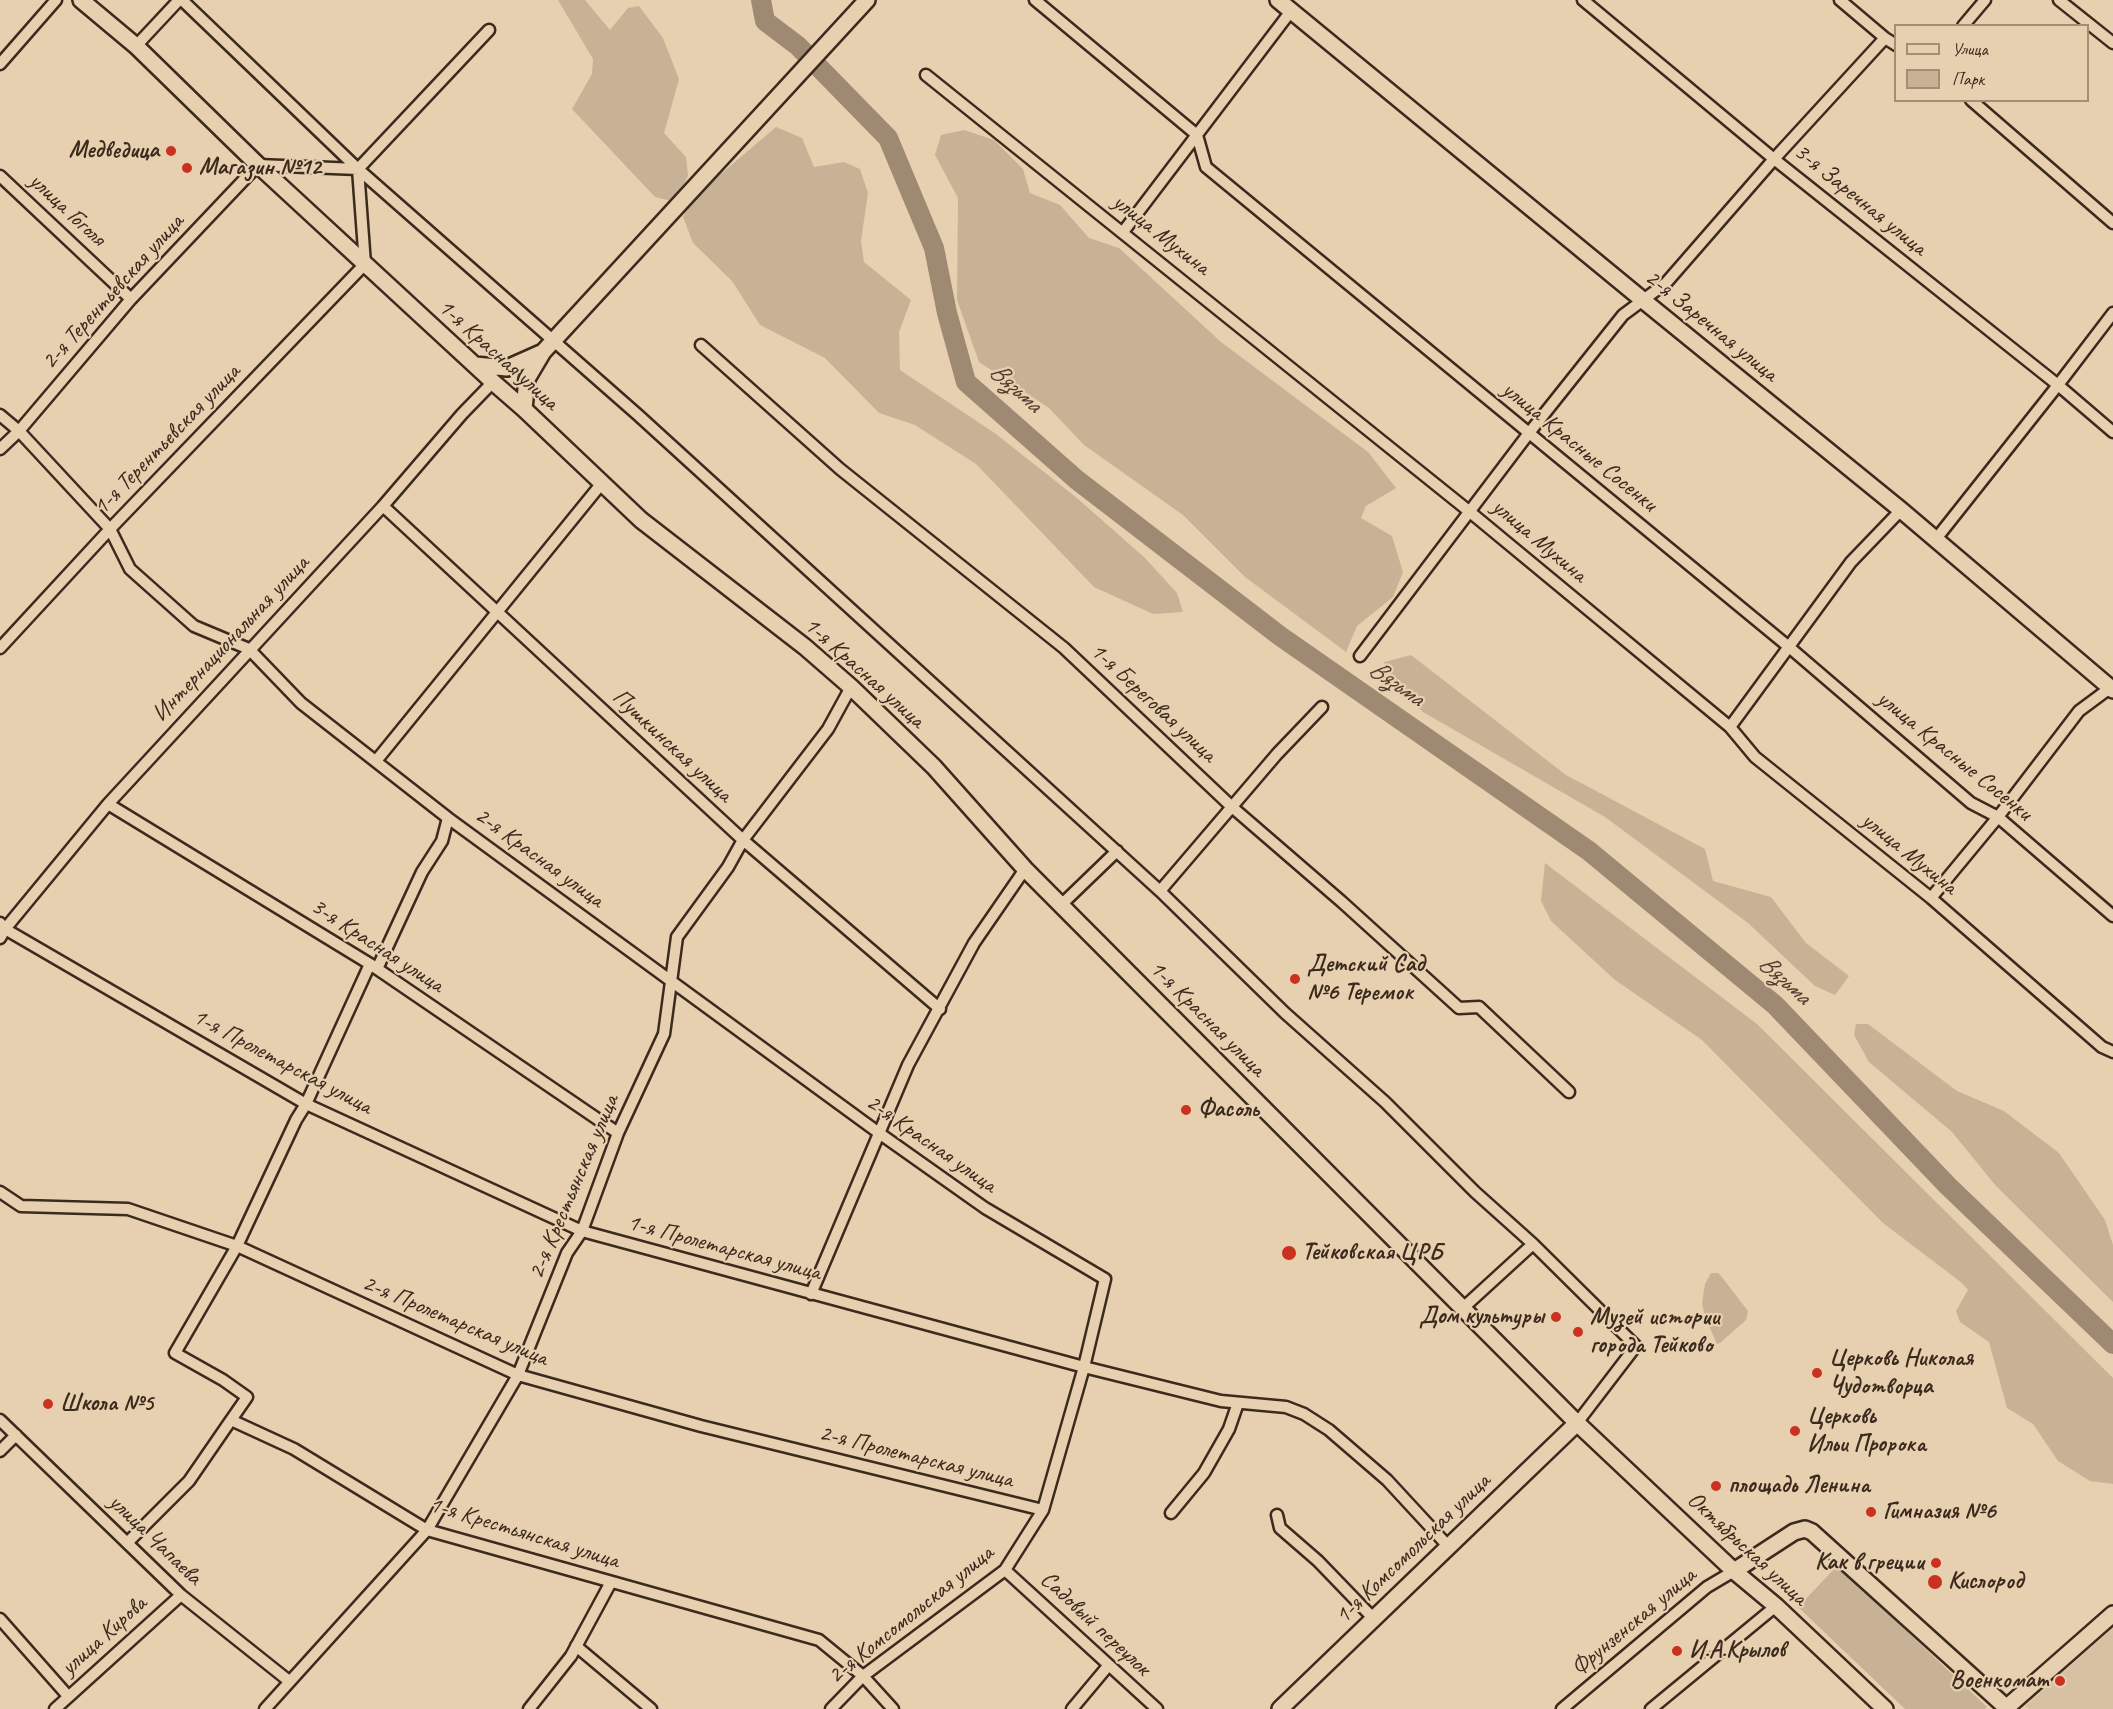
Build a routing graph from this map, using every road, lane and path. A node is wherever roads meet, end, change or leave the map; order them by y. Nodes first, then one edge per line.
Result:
1 (56, 0) edge
2 (81, 0) edge
3 (180, 0) edge
4 (867, 0) edge
5 (1035, 0) edge
6 (1278, 0) edge
7 (1583, 0) edge
8 (1840, 0) edge
9 (1985, 0) edge
10 (2060, 0) edge
11 (1291, 11) junction
12 (1966, 24) edge
13 (489, 30) dead end
14 (1885, 38) junction
15 (2113, 43) edge
16 (1894, 44) edge
17 (136, 46) junction
18 (0, 63) edge
19 (926, 75) dead end
20 (1973, 102) edge
21 (1197, 135) junction
22 (1774, 159) junction
23 (258, 165) junction
24 (357, 169) junction
25 (0, 176) edge
26 (2113, 223) edge
27 (1123, 232) junction
28 (365, 264) junction
29 (131, 298) junction
30 (1644, 302) junction
31 (2113, 313) edge
32 (700, 345) dead end
33 (547, 347) junction
34 (475, 365) junction
35 (493, 382) junction
36 (2058, 385) junction
37 (524, 409) junction
38 (0, 415) edge
39 (18, 432) junction
40 (2113, 432) edge
41 (1529, 433) junction
42 (0, 449) edge
43 (602, 483) junction
44 (382, 506) junction
45 (1901, 510) junction
46 (1470, 512) junction
47 (110, 529) junction
48 (1936, 539) junction
49 (497, 612) junction
50 (1789, 647) junction
51 (0, 648) edge
52 (249, 649) junction
53 (1360, 656) dead end
54 (851, 687) junction
55 (2112, 689) edge
56 (1322, 706) dead end
57 (1730, 727) junction
58 (376, 761) junction
59 (108, 804) junction
60 (1232, 807) junction
61 (1998, 817) junction
62 (448, 818) junction
63 (743, 840) junction
64 (1117, 851) junction
65 (1025, 869) junction
66 (1160, 891) junction
67 (1931, 898) junction
68 (1061, 905) junction
69 (2113, 916) edge
70 (2, 930) edge
71 (373, 966) junction
72 (669, 981) junction
73 (940, 1008) junction
74 (2113, 1052) edge
75 (1569, 1092) dead end
76 (306, 1104) junction
77 (879, 1133) junction
78 (618, 1134) junction
79 (0, 1192) edge
80 (582, 1231) junction
81 (1533, 1244) junction
82 (237, 1246) junction
83 (1105, 1280) joint
84 (811, 1294) junction
85 (1463, 1308) junction
86 (1084, 1367) junction
87 (518, 1375) junction
88 (1238, 1403) junction
89 (0, 1420) edge
90 (231, 1420) junction
91 (1577, 1423) junction
92 (16, 1435) junction
93 (0, 1451) edge
94 (1043, 1510) junction
95 (1171, 1513) dead end
96 (1277, 1515) dead end
97 (427, 1530) junction
98 (128, 1543) junction
99 (1448, 1546) junction
100 (1005, 1570) junction
101 (1734, 1571) junction
102 (611, 1582) junction
103 (181, 1595) junction
104 (1776, 1606) junction
105 (2113, 1614) edge
106 (1373, 1618) junction
107 (0, 1619) edge
108 (576, 1646) junction
109 (1108, 1666) junction
110 (863, 1676) junction
111 (289, 1682) junction
112 (68, 1696) junction
113 (272, 1706) edge
114 (55, 1709) edge
115 (529, 1709) edge
116 (651, 1709) edge
117 (831, 1709) edge
118 (893, 1709) edge
119 (1072, 1709) edge
120 (1157, 1709) edge
121 (1280, 1709) edge
122 (1562, 1709) edge
123 (1652, 1709) edge
124 (1885, 1709) edge
125 (2006, 1709) edge

1 - 18 street
2 - 17 main road, 1-я Красная улица
3 - 17 street
3 - 24 street
4 - 33 main road
5 - 21 street
6 - 11 main road, 2-я Заречная улица
7 - 22 street, 3-я Заречная улица
8 - 14 street
9 - 12 street
10 - 15 street
11 - 21 street
11 - 30 main road, 2-я Заречная улица
13 - 24 street
14 - 16 street
14 - 22 street
17 - 23 main road, 1-я Красная улица
19 - 27 street, улица Мухина
20 - 26 street
21 - 27 street
21 - 41 street, улица Красные Сосенки
22 - 30 street
22 - 36 street, 3-я Заречная улица
23 - 24 street
23 - 28 main road, 1-я Красная улица
23 - 29 street, 2-я Терентьевская улица
24 - 28 street
24 - 33 street
25 - 29 street, улица Гоголя
27 - 46 street, улица Мухина
28 - 34 main road, 1-я Красная улица
28 - 47 street, 1-я Терентьевская улица
29 - 39 street, 2-я Терентьевская улица
30 - 41 street
30 - 45 main road, 2-я Заречная улица
31 - 36 street
32 - 60 street, 1-я Береговая улица
33 - 34 main road
33 - 37 main road
33 - 64 street
34 - 35 main road, 1-я Красная улица
35 - 37 main road, 1-я Красная улица
35 - 44 street, Интернациональная улица
36 - 40 street, 3-я Заречная улица
36 - 48 street
37 - 43 main road, 1-я Красная улица
38 - 39 street, 2-я Красная улица
39 - 42 street, 2-я Терентьевская улица
39 - 47 street, 2-я Красная улица
41 - 46 street
41 - 50 street, улица Красные Сосенки
43 - 49 street
43 - 54 main road, 1-я Красная улица
44 - 49 street, Пушкинская улица
44 - 52 street, Интернациональная улица
45 - 48 main road, 2-я Заречная улица
45 - 50 street
46 - 53 street
46 - 57 street, улица Мухина
47 - 51 street, 1-я Терентьевская улица
47 - 52 street, 2-я Красная улица
48 - 55 main road, 2-я Заречная улица
49 - 58 street
49 - 63 street, Пушкинская улица
50 - 57 street
50 - 61 street, улица Красные Сосенки
52 - 58 street, 2-я Красная улица
52 - 59 street, Интернациональная улица
54 - 63 street, 2-я Крестьянская улица
54 - 65 main road, 1-я Красная улица
55 - 61 street
56 - 60 street
57 - 67 street, улица Мухина
58 - 62 street, 2-я Красная улица
59 - 70 street, Интернациональная улица
59 - 71 street, 3-я Красная улица
60 - 66 street
60 - 75 street, 1-я Береговая улица
61 - 67 street
61 - 69 street, улица Красные Сосенки
62 - 71 street
62 - 72 street, 2-я Красная улица
63 - 72 street, 2-я Крестьянская улица
63 - 73 street, Пушкинская улица
64 - 66 street
64 - 68 street
65 - 68 main road, 1-я Красная улица
65 - 73 street
66 - 81 street
67 - 74 street, улица Мухина
68 - 85 main road, 1-я Красная улица
70 - 76 street, 1-я Пролетарская улица
71 - 76 street
71 - 78 street, 3-я Красная улица
72 - 77 street, 2-я Красная улица
72 - 78 street, 2-я Крестьянская улица
73 - 77 street
76 - 80 street, 1-я Пролетарская улица
76 - 82 street
77 - 83 street, 2-я Красная улица
77 - 84 street
78 - 80 street, 2-я Крестьянская улица
79 - 82 street, 2-я Пролетарская улица
80 - 84 street, 1-я Пролетарская улица
80 - 87 street, 2-я Крестьянская улица
81 - 85 street
81 - 91 street
82 - 87 street, 2-я Пролетарская улица
82 - 90 street
83 - 86 street, 2-я Комсомольская улица
84 - 86 street, 1-я Пролетарская улица
85 - 91 main road, 1-я Красная улица
86 - 88 street, 1-я Пролетарская улица
86 - 94 street, 2-я Комсомольская улица
87 - 94 street, 2-я Пролетарская улица
87 - 97 street, 2-я Крестьянская улица
88 - 95 street
88 - 99 street, 1-я Пролетарская улица
89 - 92 street, улица Чапаева
90 - 97 street, 1-я Крестьянская улица
90 - 98 street
91 - 99 main road, 1-я Комсомольская улица
91 - 101 main road, Октябрьская улица
92 - 93 street
92 - 98 street, улица Чапаева
94 - 100 street, 2-я Комсомольская улица
96 - 106 street
97 - 102 street, 1-я Крестьянская улица
97 - 111 street, 2-я Крестьянская улица
98 - 103 street, улица Чапаева
99 - 106 main road, 1-я Комсомольская улица
100 - 109 street, Садовый переулок
100 - 110 street, 2-я Комсомольская улица
101 - 104 main road, Октябрьская улица
101 - 122 street, Фрунзенская улица
101 - 125 main road
102 - 108 street
102 - 110 street, 1-я Крестьянская улица
103 - 111 street, улица Чапаева
103 - 112 street, улица Кирова
104 - 123 street
104 - 124 main road, Октябрьская улица
105 - 125 main road
106 - 121 main road, 1-я Комсомольская улица
107 - 112 street
108 - 115 street
108 - 116 street
109 - 119 street
109 - 120 street, Садовый переулок
110 - 117 street, 2-я Комсомольская улица
110 - 118 street, 1-я Крестьянская улица
111 - 113 street, 2-я Крестьянская улица
112 - 114 street, улица Кирова

